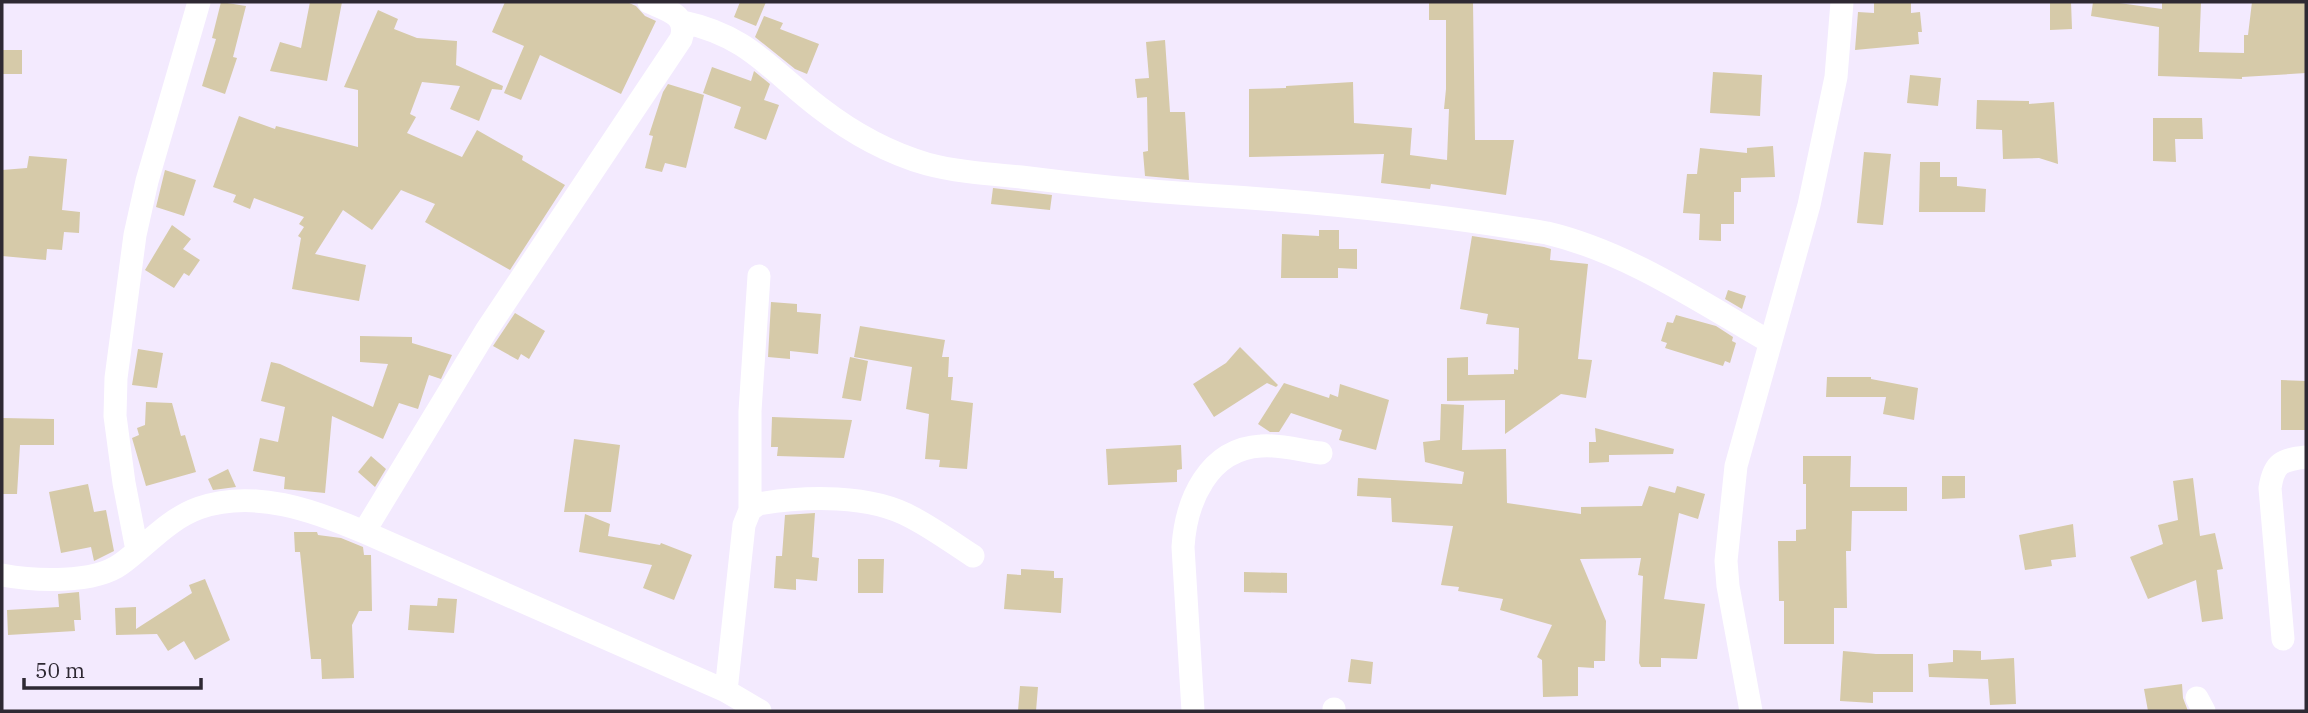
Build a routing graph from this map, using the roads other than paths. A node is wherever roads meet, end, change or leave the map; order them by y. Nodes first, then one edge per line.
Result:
1 (199, 2) edge
2 (649, 2) edge
3 (1842, 2) edge
4 (683, 22) junction
5 (759, 276) dead end
6 (1770, 342) junction
7 (1321, 453) dead end
8 (2306, 457) edge
9 (750, 510) junction
10 (364, 532) junction
11 (137, 550) junction
12 (973, 556) dead end
13 (2, 575) edge
14 (2283, 639) dead end
15 (726, 691) junction
16 (760, 711) edge
17 (1193, 711) edge
18 (1751, 711) edge

1 - 11 street
2 - 4 street
3 - 6 street
4 - 6 street
4 - 10 street
5 - 9 street
6 - 18 street
7 - 17 street
8 - 14 street
9 - 12 street
9 - 15 street
10 - 11 street
10 - 15 street
11 - 13 street
15 - 16 street

